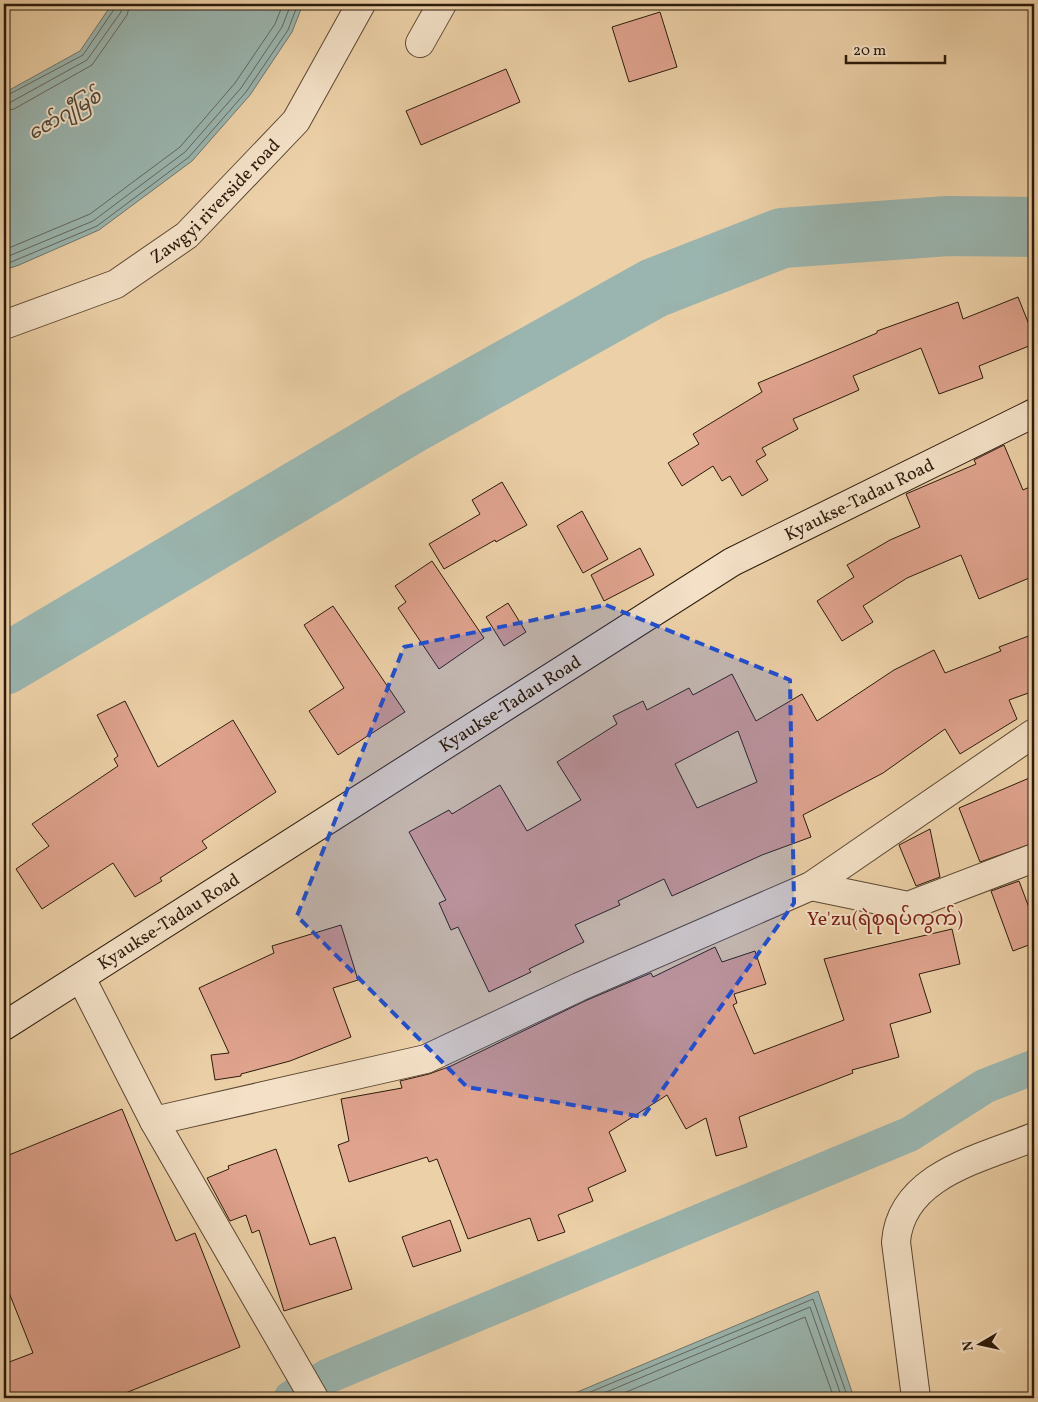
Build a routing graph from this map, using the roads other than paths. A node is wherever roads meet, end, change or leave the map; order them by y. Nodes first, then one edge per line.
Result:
1 (361, 4) edge
2 (442, 4) edge
3 (420, 43) dead end
4 (4, 325) edge
5 (1034, 413) edge
6 (1034, 733) edge
7 (1034, 858) edge
8 (811, 886) junction
9 (81, 978) junction
10 (4, 1026) edge
11 (154, 1121) junction
12 (1034, 1137) edge
13 (314, 1398) edge
14 (916, 1398) edge

1 - 4 street, Zawgyi riverside road
2 - 3 street
5 - 9 street, Kyaukse-Tadau Road
6 - 8 street
7 - 8 street
8 - 11 street
9 - 10 street, Kyaukse-Tadau Road
9 - 11 street
11 - 13 street
12 - 14 street

